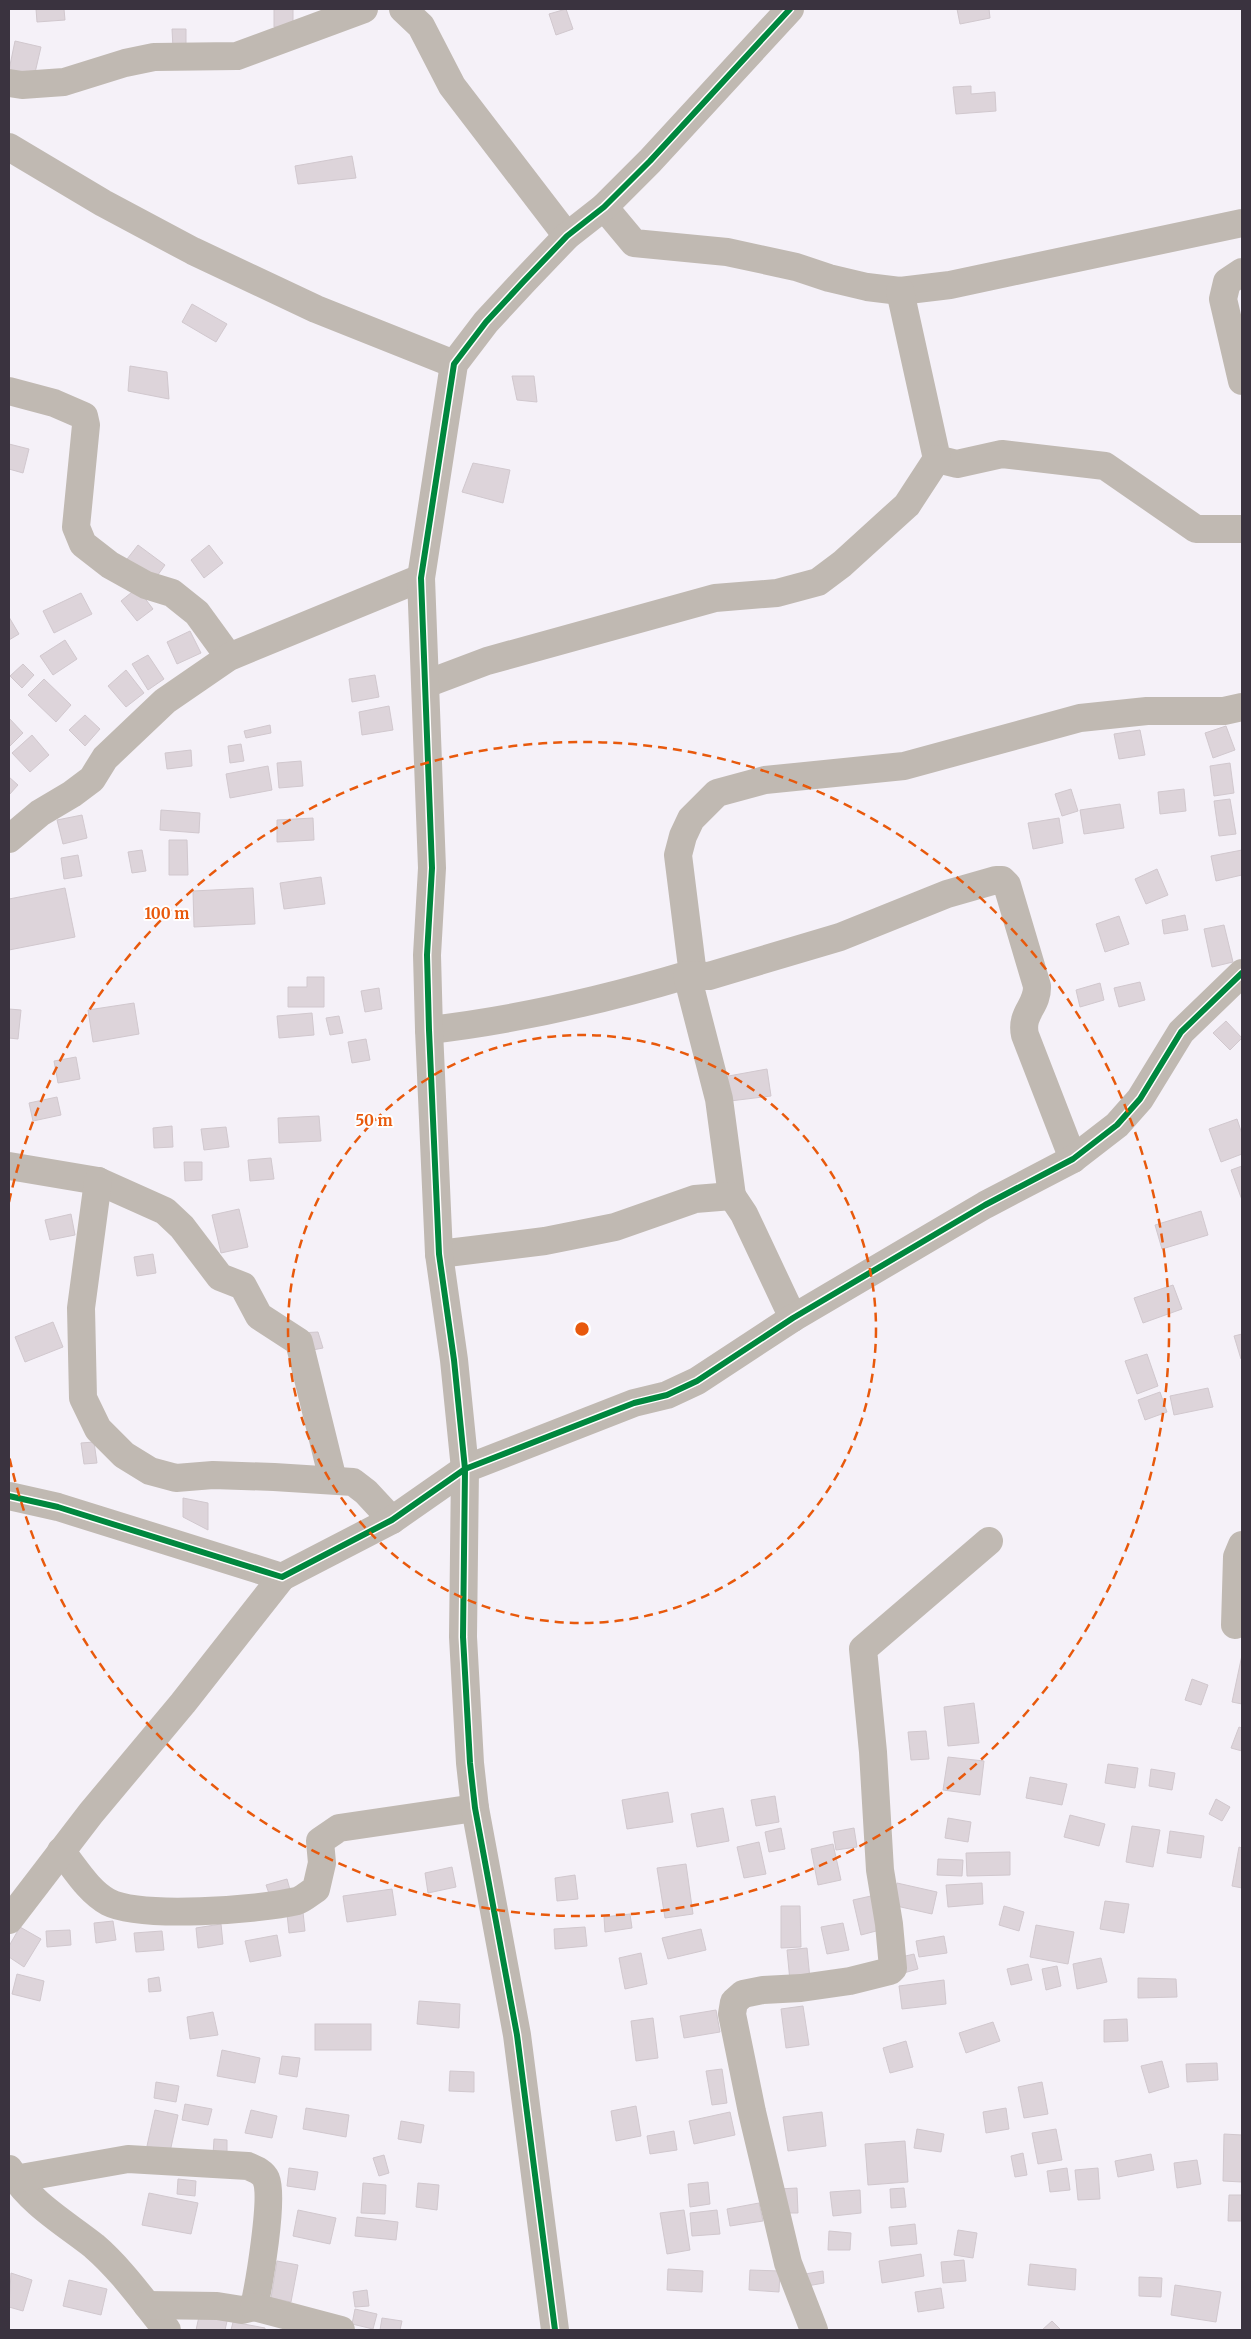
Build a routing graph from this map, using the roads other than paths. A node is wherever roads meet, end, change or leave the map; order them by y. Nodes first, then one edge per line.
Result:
1 (364, 9) edge
2 (403, 9) edge
3 (781, 12) edge
4 (9, 83) edge
5 (9, 147) edge
6 (604, 207) junction
7 (1242, 223) edge
8 (567, 236) junction
9 (1242, 272) edge
10 (900, 291) junction
11 (454, 364) junction
12 (1242, 381) edge
13 (9, 391) edge
14 (937, 459) junction
15 (1242, 529) edge
16 (421, 578) junction
17 (229, 657) junction
18 (426, 684) junction
19 (1242, 707) edge
20 (9, 839) edge
21 (1242, 973) edge
22 (687, 975) junction
23 (429, 1030) junction
24 (1073, 1159) junction
25 (9, 1166) edge
26 (98, 1181) junction
27 (732, 1196) junction
28 (439, 1254) junction
29 (793, 1318) junction
30 (465, 1469) junction
31 (333, 1480) junction
32 (9, 1496) edge
33 (392, 1520) junction
34 (989, 1541) dead end
35 (1242, 1545) edge
36 (282, 1577) junction
37 (1235, 1625) dead end
38 (475, 1808) junction
39 (61, 1851) junction
40 (9, 1920) edge
41 (12, 2174) edge
42 (147, 2305) junction
43 (254, 2307) junction
44 (167, 2330) edge
45 (341, 2330) edge
46 (555, 2330) edge
47 (814, 2330) edge

1 - 4 street
2 - 8 street
3 - 6 street
5 - 11 street
6 - 8 street
6 - 10 street
7 - 10 street
8 - 11 street
9 - 12 street
10 - 14 street
11 - 16 street
13 - 17 street
14 - 15 street
14 - 18 street
16 - 17 street
16 - 18 street
17 - 20 street
18 - 23 street
19 - 22 street
21 - 24 street
22 - 23 street
22 - 24 street
22 - 27 street
23 - 28 street
24 - 29 street
25 - 26 street
26 - 31 street
26 - 31 street
27 - 28 street
27 - 29 street
28 - 30 street
29 - 30 street
30 - 33 street
30 - 38 street
31 - 33 street
32 - 36 street
33 - 36 street
34 - 47 street
35 - 37 street
36 - 39 street
38 - 39 street
38 - 46 street
39 - 40 street
41 - 42 street
41 - 43 street
42 - 43 street
42 - 44 street
43 - 45 street

